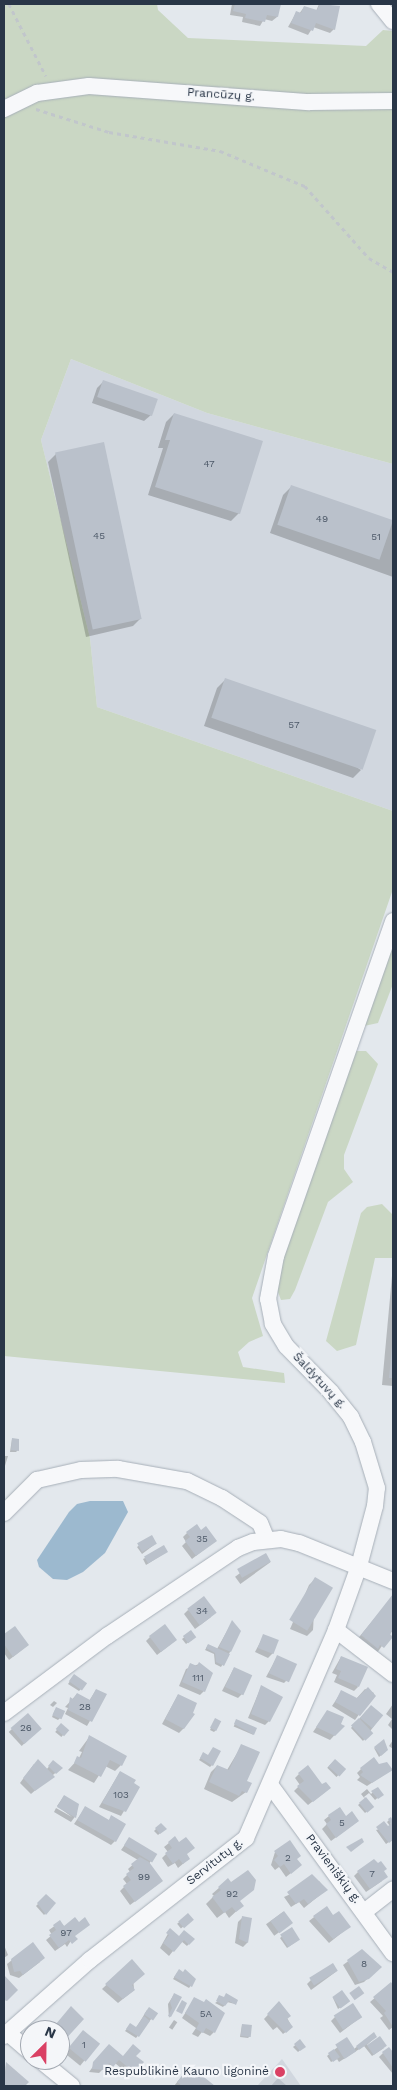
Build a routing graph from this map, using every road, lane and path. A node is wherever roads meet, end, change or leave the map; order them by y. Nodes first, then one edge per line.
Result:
1 (9, 4) edge
2 (379, 4) edge
3 (393, 21) edge
4 (49, 90) junction
5 (24, 98) junction
6 (393, 102) edge
7 (4, 109) edge
8 (393, 272) edge
9 (393, 922) edge
10 (4, 1514) edge
11 (266, 1538) junction
12 (359, 1566) junction
13 (393, 1581) edge
14 (336, 1630) junction
15 (393, 1674) edge
16 (4, 1713) edge
17 (271, 1786) junction
18 (393, 1889) edge
19 (364, 1912) junction
20 (393, 1953) edge
21 (6, 2035) edge
22 (20, 2045) edge
23 (52, 2070) edge
24 (72, 2086) edge

1 - 4 path
2 - 3 street
4 - 5 street, Prancūzų g.
4 - 6 street, Prancūzų g.
5 - 7 street, Prancūzų g.
5 - 8 path
9 - 12 street, Šaldytuvų g.
10 - 11 street
11 - 12 street
11 - 16 street
12 - 13 street
12 - 14 street, Servitutų g.
14 - 15 street
14 - 17 street, Servitutų g.
17 - 19 street, Pravieniškių g.
17 - 21 street, Servitutų g.
18 - 19 street
19 - 20 street, Pravieniškių g.
21 - 22 street
23 - 24 street

